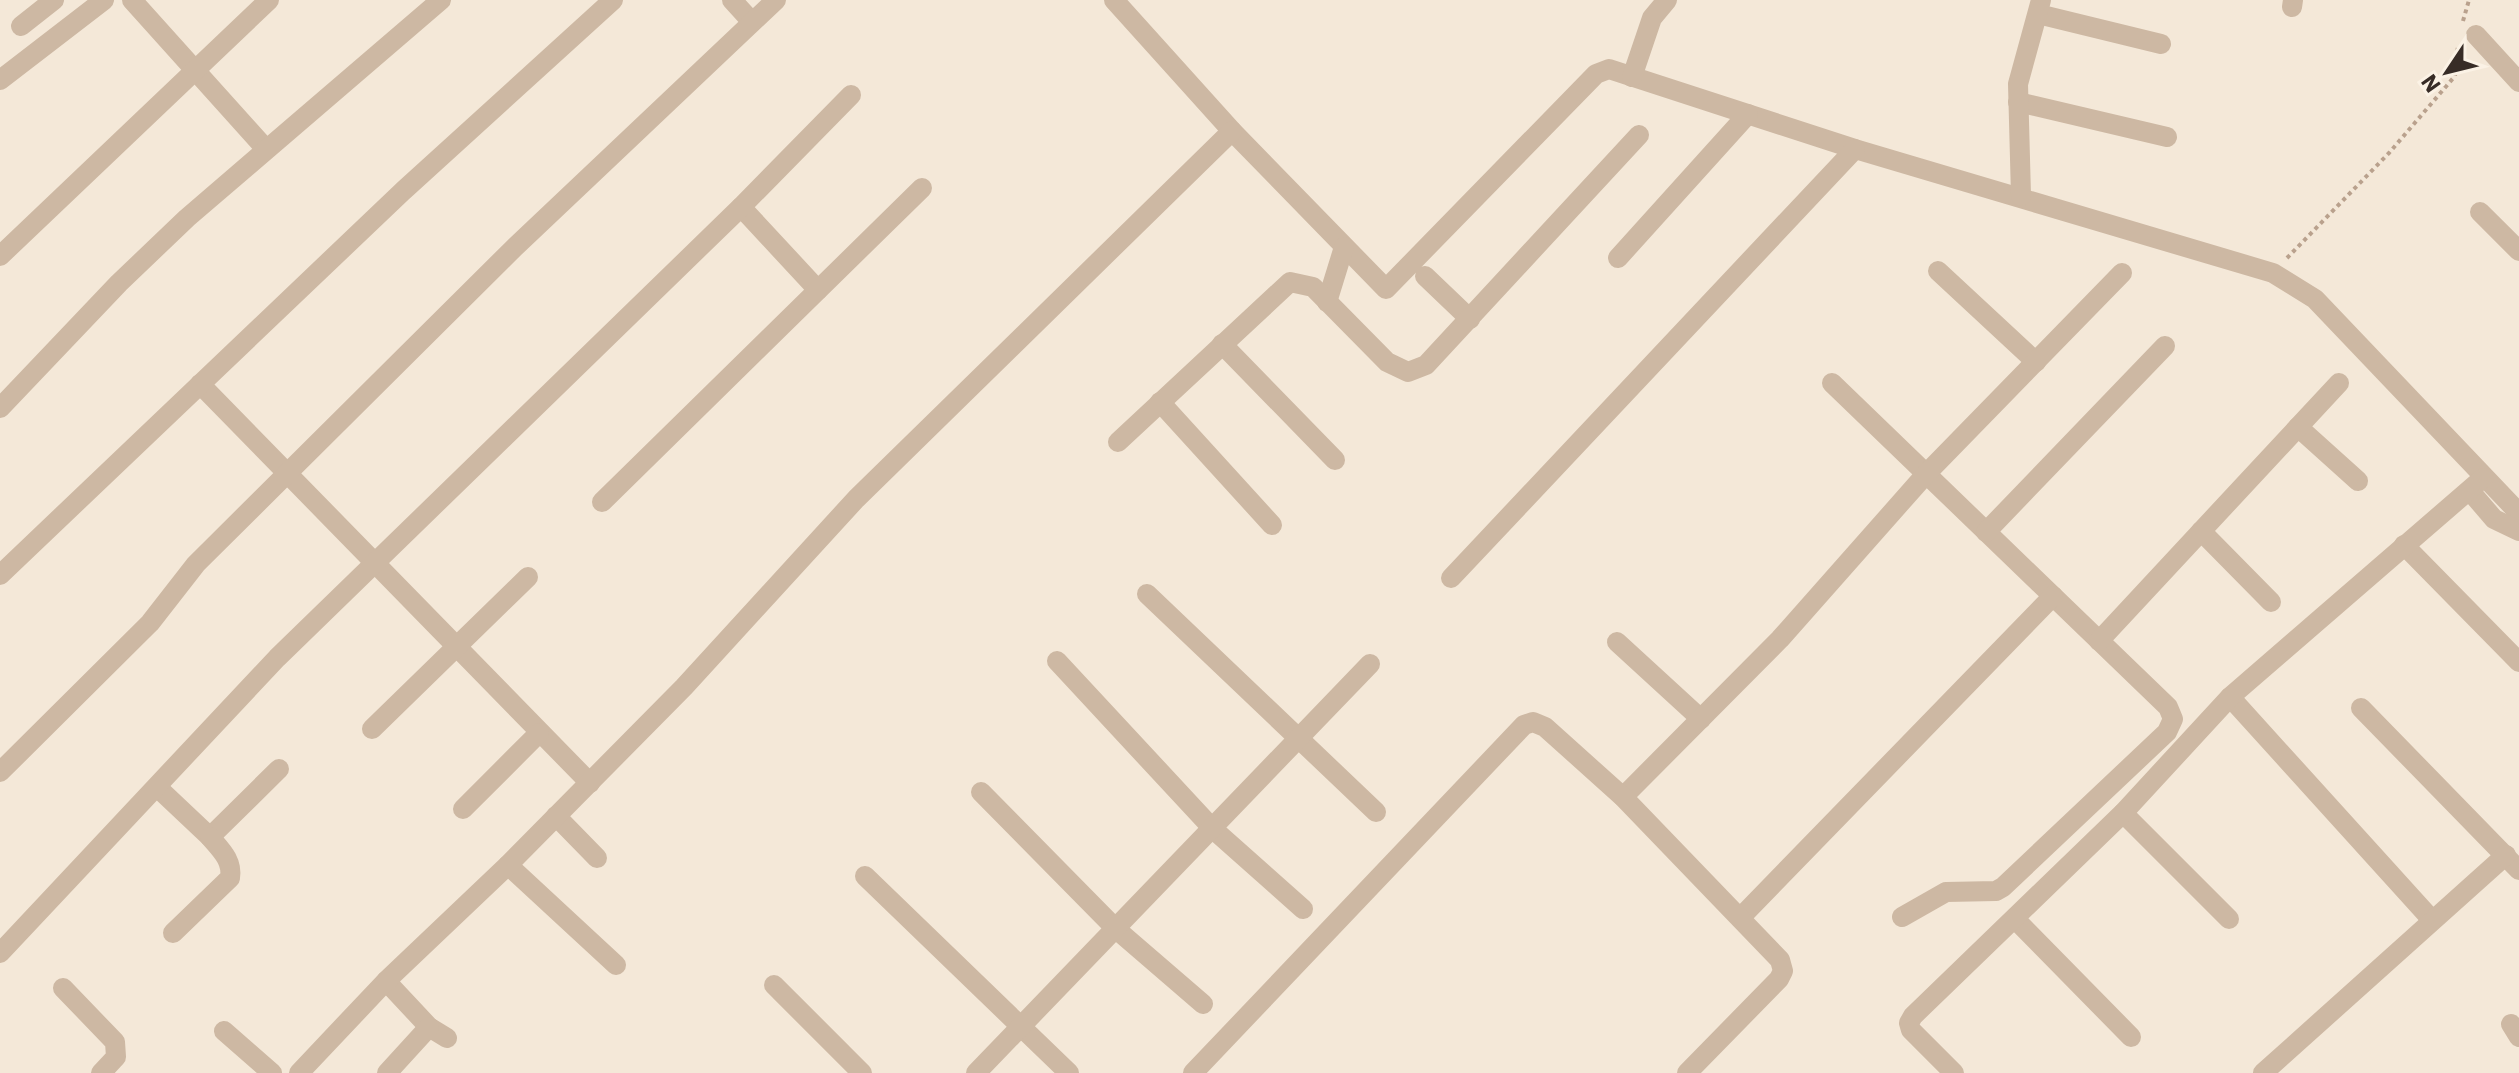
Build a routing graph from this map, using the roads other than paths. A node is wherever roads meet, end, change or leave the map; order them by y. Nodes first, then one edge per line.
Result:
1 (54, 0) edge
2 (104, 0) edge
3 (132, 0) edge
4 (269, 0) edge
5 (441, 0) edge
6 (613, 0) edge
7 (732, 0) edge
8 (776, 0) edge
9 (1667, 0) edge
10 (1123, 3) edge
11 (2040, 7) edge
12 (752, 22) junction
13 (21, 26) dead end
14 (2466, 31) road end
15 (2161, 44) dead end
16 (195, 67) junction
17 (1632, 77) junction
18 (0, 80) edge
19 (2519, 82) edge
20 (851, 95) dead end
21 (2018, 102) junction
22 (1748, 114) junction
23 (1232, 131) junction
24 (1639, 135) dead end
25 (2167, 137) dead end
26 (265, 148) junction
27 (1855, 149) junction
28 (922, 188) dead end
29 (2021, 196) junction
30 (741, 207) junction
31 (2480, 212) dead end
32 (1344, 247) junction
33 (2519, 251) edge
34 (0, 256) edge
35 (1618, 258) dead end
36 (1938, 271) dead end
37 (2122, 273) dead end
38 (1425, 276) dead end
39 (818, 290) junction
40 (1327, 302) junction
41 (1470, 319) junction
42 (1222, 344) junction
43 (2165, 346) dead end
44 (2036, 362) junction
45 (1832, 383) dead end
46 (2339, 383) dead end
47 (200, 384) junction
48 (1160, 402) junction
49 (0, 408) edge
50 (2298, 427) junction
51 (1118, 442) dead end
52 (1335, 460) dead end
53 (1926, 474) junction
54 (287, 475) junction
55 (2358, 481) dead end
56 (2476, 485) junction
57 (602, 502) dead end
58 (2519, 513) edge
59 (1272, 525) dead end
60 (2201, 531) junction
61 (2519, 531) edge
62 (1986, 532) junction
63 (2404, 545) junction
64 (374, 563) junction
65 (0, 575) edge
66 (528, 577) dead end
67 (1451, 578) dead end
68 (1147, 594) dead end
69 (2053, 596) junction
70 (2271, 602) dead end
71 (2099, 641) junction
72 (1617, 642) dead end
73 (456, 649) junction
74 (1057, 661) dead end
75 (2519, 662) edge
76 (1370, 664) dead end
77 (2230, 697) junction
78 (2361, 708) dead end
79 (1701, 719) junction
80 (372, 729) dead end
81 (539, 733) junction
82 (1296, 737) junction
83 (279, 769) dead end
84 (0, 772) edge
85 (590, 783) junction
86 (157, 787) junction
87 (981, 792) dead end
88 (1623, 797) junction
89 (463, 809) dead end
90 (1376, 812) dead end
91 (2123, 813) junction
92 (556, 816) junction
93 (1213, 829) junction
94 (210, 837) junction
95 (597, 858) dead end
96 (2512, 862) edge
97 (508, 865) junction
98 (865, 876) dead end
99 (1303, 909) dead end
100 (1742, 916) junction
101 (1902, 917) dead end
102 (2015, 919) junction
103 (2229, 919) dead end
104 (2432, 920) junction
105 (1116, 929) junction
106 (173, 933) dead end
107 (0, 953) edge
108 (616, 965) dead end
109 (386, 981) junction
110 (774, 985) dead end
111 (63, 988) dead end
112 (1203, 1004) dead end
113 (1020, 1028) junction
114 (224, 1031) dead end
115 (2131, 1037) dead end
116 (101, 1073) edge
117 (272, 1073) edge
118 (299, 1073) edge
119 (387, 1073) edge
120 (862, 1073) edge
121 (976, 1073) edge
122 (1069, 1073) edge
123 (1193, 1073) edge
124 (1687, 1073) edge
125 (1954, 1073) edge
126 (2263, 1073) edge

1 - 13 street
2 - 18 street
3 - 16 street
4 - 16 street
5 - 26 street
6 - 47 street
7 - 12 street
8 - 12 street
9 - 17 street
10 - 23 street
11 - 15 street
11 - 21 street
12 - 54 street
14 - 19 street
16 - 26 street
16 - 34 street
17 - 22 street
17 - 32 street
20 - 30 street
21 - 25 street
21 - 29 street
22 - 27 street
22 - 35 street
23 - 32 street
23 - 85 street
24 - 41 street
26 - 49 street
27 - 29 street
27 - 67 street
28 - 39 street
29 - 56 street
30 - 39 street
30 - 64 street
31 - 33 street
32 - 40 street
36 - 44 street
37 - 44 street
38 - 41 street
39 - 57 street
40 - 41 street
40 - 42 street
42 - 48 street
42 - 52 street
43 - 62 street
44 - 53 street
45 - 53 street
46 - 50 street
47 - 54 street
47 - 65 street
48 - 51 street
48 - 59 street
50 - 55 street
50 - 60 street
53 - 62 street
53 - 79 street
54 - 64 street
54 - 84 street
56 - 58 street
56 - 61 street
56 - 63 street
60 - 70 street
60 - 71 street
62 - 69 street
63 - 75 street
63 - 77 street
64 - 73 street
64 - 86 street
66 - 73 street
68 - 82 street
69 - 71 street
69 - 100 street
71 - 101 street
72 - 79 street
73 - 80 street
73 - 81 street
74 - 93 street
76 - 82 street
77 - 91 street
77 - 104 street
78 - 96 street
79 - 88 street
81 - 85 street
81 - 89 street
82 - 90 street
82 - 93 street
83 - 94 street
85 - 92 street
86 - 94 street
86 - 107 street
87 - 105 street
88 - 100 street
88 - 123 street
91 - 102 street
91 - 103 street
92 - 95 street
92 - 97 street
93 - 99 street
93 - 105 street
94 - 106 street
96 - 104 street
97 - 108 street
97 - 109 street
98 - 113 street
100 - 124 street
102 - 115 street
102 - 125 street
104 - 126 street
105 - 112 street
105 - 113 street
109 - 118 street
109 - 119 street
110 - 120 street
111 - 116 street
113 - 121 street
113 - 122 street
114 - 117 street

